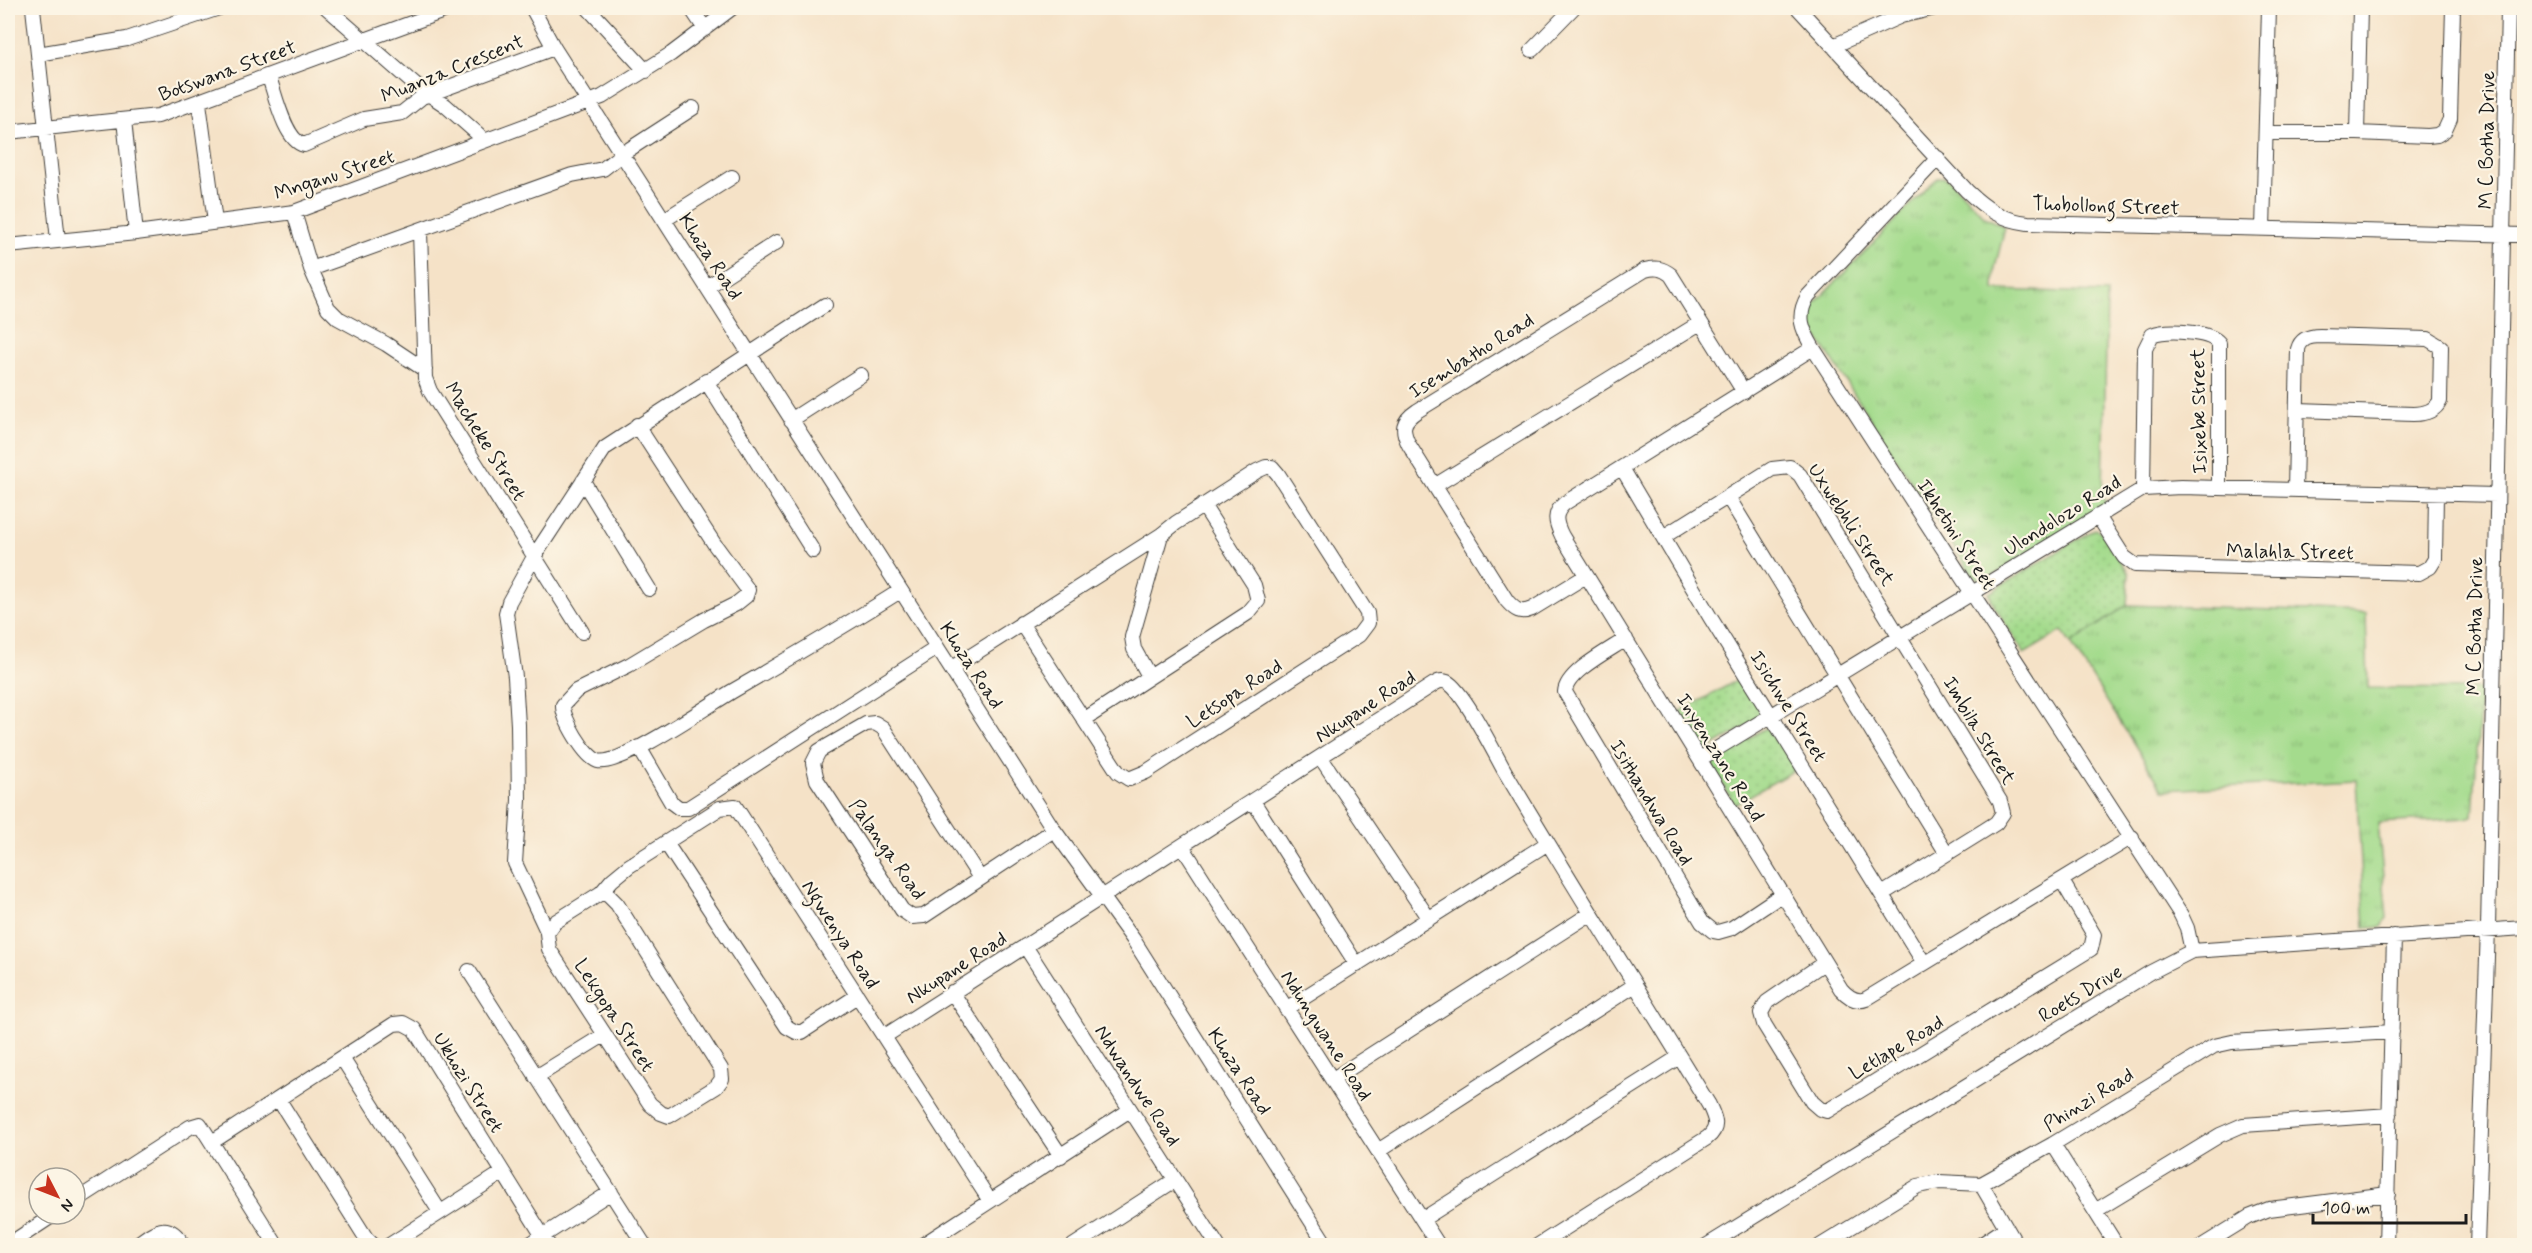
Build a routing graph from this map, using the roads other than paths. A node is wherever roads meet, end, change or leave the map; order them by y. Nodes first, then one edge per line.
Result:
1 (33, 8) edge
2 (219, 8) edge
3 (327, 8) edge
4 (452, 8) edge
5 (532, 8) edge
6 (588, 8) edge
7 (691, 8) edge
8 (732, 8) edge
9 (1574, 8) edge
10 (1798, 8) edge
11 (1935, 8) edge
12 (2269, 8) edge
13 (2360, 8) edge
14 (2453, 8) edge
15 (2508, 8) edge
16 (705, 29) junction
17 (364, 41) junction
18 (1833, 46) junction
19 (554, 48) junction
20 (1532, 50) dead end
21 (38, 54) junction
22 (646, 71) junction
23 (269, 77) junction
24 (429, 95) junction
25 (199, 103) junction
26 (590, 103) junction
27 (693, 108) dead end
28 (124, 120) junction
29 (47, 127) junction
30 (8, 132) edge
31 (2267, 133) junction
32 (2357, 133) junction
33 (479, 135) dead end
34 (622, 154) junction
35 (1938, 158) junction
36 (732, 177) dead end
37 (294, 212) junction
38 (664, 220) junction
39 (214, 222) junction
40 (2263, 229) junction
41 (420, 232) junction
42 (136, 233) junction
43 (2503, 234) junction
44 (2524, 235) edge
45 (58, 240) junction
46 (777, 242) dead end
47 (8, 246) edge
48 (311, 269) junction
49 (707, 287) junction
50 (825, 306) dead end
51 (1700, 323) junction
52 (1813, 348) junction
53 (750, 354) junction
54 (425, 370) junction
55 (861, 375) dead end
56 (706, 381) junction
57 (1744, 392) junction
58 (2298, 410) junction
59 (790, 420) junction
60 (637, 425) junction
61 (1622, 468) junction
62 (583, 481) junction
63 (1436, 485) junction
64 (2219, 488) junction
65 (2143, 489) junction
66 (2295, 490) junction
67 (2436, 494) junction
68 (2496, 495) junction
69 (1728, 497) junction
70 (1203, 506) junction
71 (2098, 516) junction
72 (1161, 535) junction
73 (1663, 537) junction
74 (813, 551) dead end
75 (535, 555) junction
76 (1586, 576) junction
77 (649, 589) dead end
78 (900, 591) junction
79 (1972, 594) junction
80 (1021, 623) junction
81 (582, 632) dead end
82 (1900, 637) junction
83 (1626, 639) junction
84 (937, 648) junction
85 (952, 668) junction
86 (1838, 674) junction
87 (1149, 676) junction
88 (1772, 715) junction
89 (1084, 719) junction
90 (639, 747) junction
91 (1321, 758) junction
92 (1700, 759) junction
93 (1253, 801) junction
94 (1054, 830) junction
95 (2132, 837) junction
96 (666, 843) junction
97 (1548, 843) junction
98 (1182, 846) junction
99 (1946, 852) junction
100 (980, 878) junction
101 (2062, 881) junction
102 (601, 893) junction
103 (1783, 894) junction
104 (1882, 894) junction
105 (1100, 896) junction
106 (1590, 914) junction
107 (1428, 919) junction
108 (2488, 928) junction
109 (2524, 928) edge
110 (548, 931) junction
111 (2394, 936) junction
112 (1025, 946) junction
113 (2192, 951) junction
114 (1824, 963) junction
115 (1924, 963) junction
116 (1357, 965) junction
117 (469, 971) dead end
118 (1635, 985) junction
119 (952, 992) junction
120 (857, 996) junction
121 (1286, 1009) junction
122 (2392, 1032) junction
123 (604, 1035) junction
124 (885, 1036) junction
125 (1679, 1056) junction
126 (342, 1058) junction
127 (536, 1077) junction
128 (1333, 1079) junction
129 (279, 1100) junction
130 (1130, 1110) junction
131 (2390, 1115) junction
132 (212, 1142) junction
133 (2053, 1144) junction
134 (1378, 1151) junction
135 (1061, 1156) junction
136 (502, 1173) junction
137 (1175, 1180) junction
138 (1981, 1185) junction
139 (611, 1192) junction
140 (87, 1193) edge
141 (2388, 1194) junction
142 (990, 1202) junction
143 (2095, 1211) junction
144 (440, 1212) junction
145 (1422, 1219) junction
146 (37, 1226) edge
147 (2006, 1228) junction
148 (546, 1240) edge
149 (8, 1245) edge
150 (134, 1245) edge
151 (184, 1245) edge
152 (277, 1245) edge
153 (374, 1245) edge
154 (388, 1245) edge
155 (527, 1245) edge
156 (645, 1245) edge
157 (921, 1245) edge
158 (1073, 1245) edge
159 (1218, 1245) edge
160 (1327, 1245) edge
161 (1439, 1245) edge
162 (1537, 1245) edge
163 (1706, 1245) edge
164 (1820, 1245) edge
165 (1978, 1245) edge
166 (2017, 1245) edge
167 (2117, 1245) edge
168 (2202, 1245) edge
169 (2386, 1245) edge
170 (2477, 1245) edge

1 - 21 street
2 - 21 street
3 - 17 street
4 - 17 street, Botswana Street
5 - 19 street, Khoza Road
6 - 22 street
7 - 16 street
8 - 16 street, Mnganu Street
9 - 20 street
10 - 18 street, Thobollong Street
11 - 18 street
12 - 31 street
13 - 32 street
14 - 32 street
15 - 43 street, M C Botha Drive
16 - 22 street, Mnganu Street
17 - 23 street, Botswana Street
17 - 24 street
18 - 35 street, Thobollong Street
19 - 24 street, Muanza Crescent
19 - 26 street, Khoza Road
21 - 29 street
22 - 26 street, Mnganu Street
23 - 24 street, Muanza Crescent
23 - 25 street, Botswana Street
24 - 33 street
25 - 28 street, Botswana Street
25 - 39 street
26 - 34 street, Khoza Road
26 - 37 street, Mnganu Street
27 - 34 street
28 - 29 street, Botswana Street
28 - 42 street
29 - 30 street, Botswana Street
29 - 45 street
31 - 32 street
31 - 40 street
34 - 38 street, Khoza Road
34 - 41 street
35 - 40 street, Thobollong Street
35 - 52 street, Ikhetini Street
36 - 38 street
37 - 39 street, Mnganu Street
37 - 48 street
38 - 49 street, Khoza Road
39 - 42 street, Mnganu Street
40 - 43 street, Thobollong Street
41 - 48 street
41 - 54 street, Macheke Street
42 - 45 street, Mnganu Street
43 - 44 street, Thobollong Street
43 - 68 street, M C Botha Drive
45 - 47 street, Mnganu Street
46 - 49 street
48 - 54 street
49 - 53 street, Khoza Road
50 - 53 street, Lekgopa Street
51 - 57 street, Isembatho Road
51 - 63 street
51 - 63 street, Isembatho Road
52 - 57 street, Inyenzane Road
52 - 79 street, Ikhetini Street
53 - 56 street, Lekgopa Street
53 - 59 street, Khoza Road
54 - 75 street, Macheke Street
55 - 59 street
56 - 60 street, Lekgopa Street
56 - 74 street
57 - 61 street, Inyenzane Road
58 - 58 street
58 - 66 street
59 - 78 street, Khoza Road
60 - 62 street, Lekgopa Street
60 - 90 street
61 - 73 street, Isichwe Street
61 - 76 street, Inyenzane Road
62 - 75 street, Lekgopa Street
62 - 77 street
63 - 76 street, Isembatho Road
64 - 65 street, Ulondolozo Road
64 - 65 street, Isixebe Street
64 - 66 street, Ulondolozo Road
65 - 71 street, Ulondolozo Road
66 - 67 street, Ulondolozo Road
67 - 68 street, Ulondolozo Road
67 - 71 street, Malahla Street
68 - 108 street, M C Botha Drive
69 - 73 street, Uxwebhli Street
69 - 82 street, Uxwebhli Street
69 - 86 street
70 - 72 street
70 - 87 street
70 - 89 street, Letsopa Road
71 - 79 street, Ulondolozo Road
72 - 80 street
72 - 87 street
73 - 88 street, Isichwe Street
75 - 81 street, Macheke Street
75 - 110 street, Lekgopa Street
76 - 83 street, Inyenzane Road
78 - 84 street, Khoza Road
78 - 90 street
79 - 82 street, Ulondolozo Road
79 - 95 street, Ikhetini Street
80 - 85 street
80 - 89 street, Letsopa Road
82 - 86 street, Ulondolozo Road
82 - 99 street, Imbila Street
83 - 92 street, Inyenzane Road
83 - 103 street, Isithandwa Road
84 - 85 street, Khoza Road
84 - 90 street
85 - 94 street, Khoza Road
86 - 88 street, Ulondolozo Road
86 - 99 street
87 - 89 street
88 - 92 street, Ulondolozo Road
88 - 104 street, Isichwe Street
91 - 93 street, Nkupane Road
91 - 97 street, Nkupane Road
91 - 107 street
92 - 103 street, Inyenzane Road
93 - 98 street, Nkupane Road
93 - 116 street
94 - 100 street, Palanga Road
94 - 105 street, Khoza Road
95 - 101 street, Inyenzane Road
95 - 113 street, Ikhetini Street
96 - 102 street
96 - 120 street
96 - 120 street, Ngwenya Road
97 - 106 street, Nkupane Road
97 - 107 street
98 - 105 street, Nkupane Road
98 - 121 street, Ndungwane Road
99 - 104 street, Imbila Street
100 - 100 street, Palanga Road
101 - 114 street, Letlape Road
101 - 115 street, Inyenzane Road
102 - 110 street
102 - 123 street, Lekgopa Street
103 - 114 street, Inyenzane Road
104 - 115 street, Isichwe Street
105 - 112 street, Nkupane Road
105 - 160 street, Khoza Road
106 - 118 street, Nkupane Road
106 - 128 street
107 - 116 street
108 - 109 street, Roets Drive
108 - 111 street, Roets Drive
108 - 170 street, M C Botha Drive
110 - 123 street, Lekgopa Street
111 - 113 street, Roets Drive
111 - 122 street
112 - 119 street, Nkupane Road
112 - 130 street, Ndwandwe Road
113 - 163 street, Roets Drive
114 - 115 street, Inyenzane Road
116 - 121 street
117 - 127 street
118 - 125 street, Nkupane Road
118 - 134 street
119 - 124 street, Nkupane Road
119 - 135 street
120 - 124 street, Ngwenya Road
121 - 128 street, Ndungwane Road
122 - 131 street
122 - 133 street, Phinzi Road
123 - 127 street
124 - 142 street, Ngwenya Road
125 - 145 street
125 - 162 street, Nkupane Road
126 - 129 street, Ukhozi Street
126 - 136 street, Ukhozi Street
126 - 144 street
127 - 139 street
128 - 134 street, Ndungwane Road
129 - 132 street, Ukhozi Street
129 - 153 street
130 - 135 street
130 - 137 street, Ndwandwe Road
131 - 141 street
131 - 143 street
132 - 140 street
132 - 152 street
133 - 138 street, Phinzi Road
133 - 143 street
134 - 145 street, Ndungwane Road
135 - 142 street
136 - 144 street
136 - 148 street, Ukhozi Street
137 - 158 street
137 - 159 street, Ndwandwe Road
138 - 147 street
138 - 164 street
139 - 148 street
139 - 156 street
141 - 168 street
141 - 169 street
142 - 157 street
143 - 167 street
144 - 154 street
145 - 161 street, Ndungwane Road
146 - 149 street
147 - 165 street
147 - 166 street
148 - 155 street
150 - 151 street

